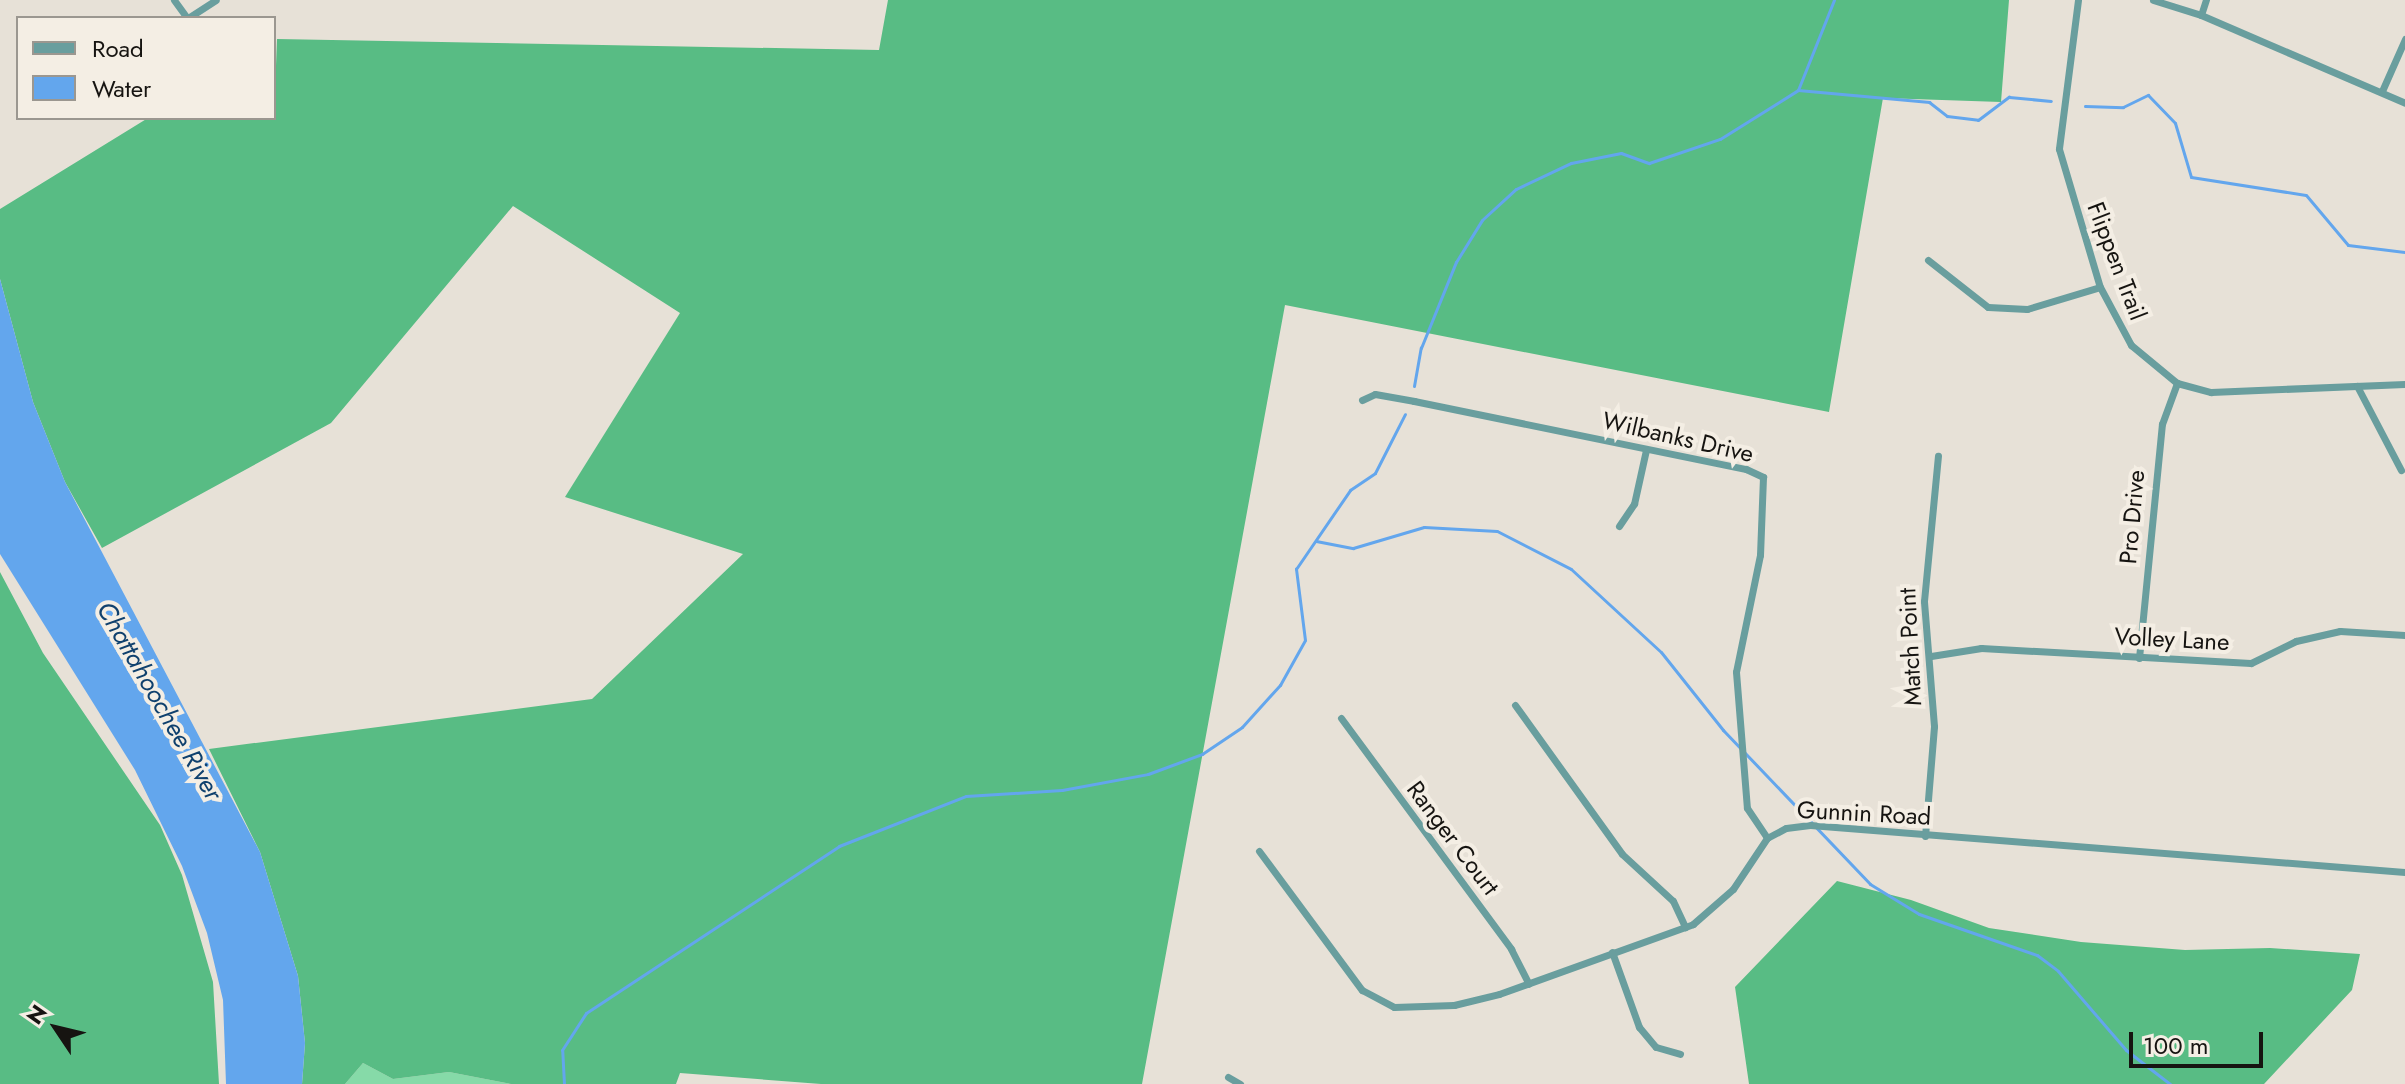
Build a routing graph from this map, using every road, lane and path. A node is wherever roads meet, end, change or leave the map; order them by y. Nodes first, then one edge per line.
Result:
1 (216, 0) edge
2 (2078, 0) edge
3 (2153, 0) edge
4 (2206, 0) edge
5 (2201, 15) junction
6 (190, 16) edge
7 (2405, 39) edge
8 (2382, 91) junction
9 (2405, 103) edge
10 (1928, 260) dead end
11 (2100, 287) junction
12 (2177, 383) junction
13 (2405, 384) edge
14 (2357, 386) junction
15 (1362, 400) dead end
16 (1646, 450) junction
17 (1938, 456) dead end
18 (2401, 470) dead end
19 (1619, 526) dead end
20 (2405, 635) edge
21 (1931, 656) junction
22 (2139, 658) junction
23 (1515, 705) dead end
24 (1341, 718) dead end
25 (1925, 836) junction
26 (1767, 838) junction
27 (1259, 851) dead end
28 (2405, 872) edge
29 (1685, 927) junction
30 (1612, 952) junction
31 (1529, 984) junction
32 (1680, 1054) dead end
33 (1228, 1077) dead end
34 (1240, 1084) edge

1 - 6 street
2 - 11 street, Flippen Trail
3 - 5 street
4 - 5 street
5 - 8 street
7 - 8 street
8 - 9 street
10 - 11 street
11 - 12 street, Flippen Trail
12 - 14 street, Flippen Trail
12 - 22 street, Pro Drive
13 - 14 street, Flippen Trail
14 - 18 street
15 - 16 street, Wilbanks Drive
16 - 19 street
16 - 26 street, Wilbanks Drive
17 - 21 street, Match Point
20 - 22 street, Volley Lane
21 - 22 street, Volley Lane
21 - 25 street, Match Point
23 - 29 street
24 - 31 street, Ranger Court
25 - 26 street, Gunnin Road
25 - 28 street, Gunnin Road
26 - 29 street, Gunnin Road
27 - 31 street, Gunnin Road
29 - 30 street, Gunnin Road
30 - 31 street, Gunnin Road
30 - 32 street
33 - 34 street

